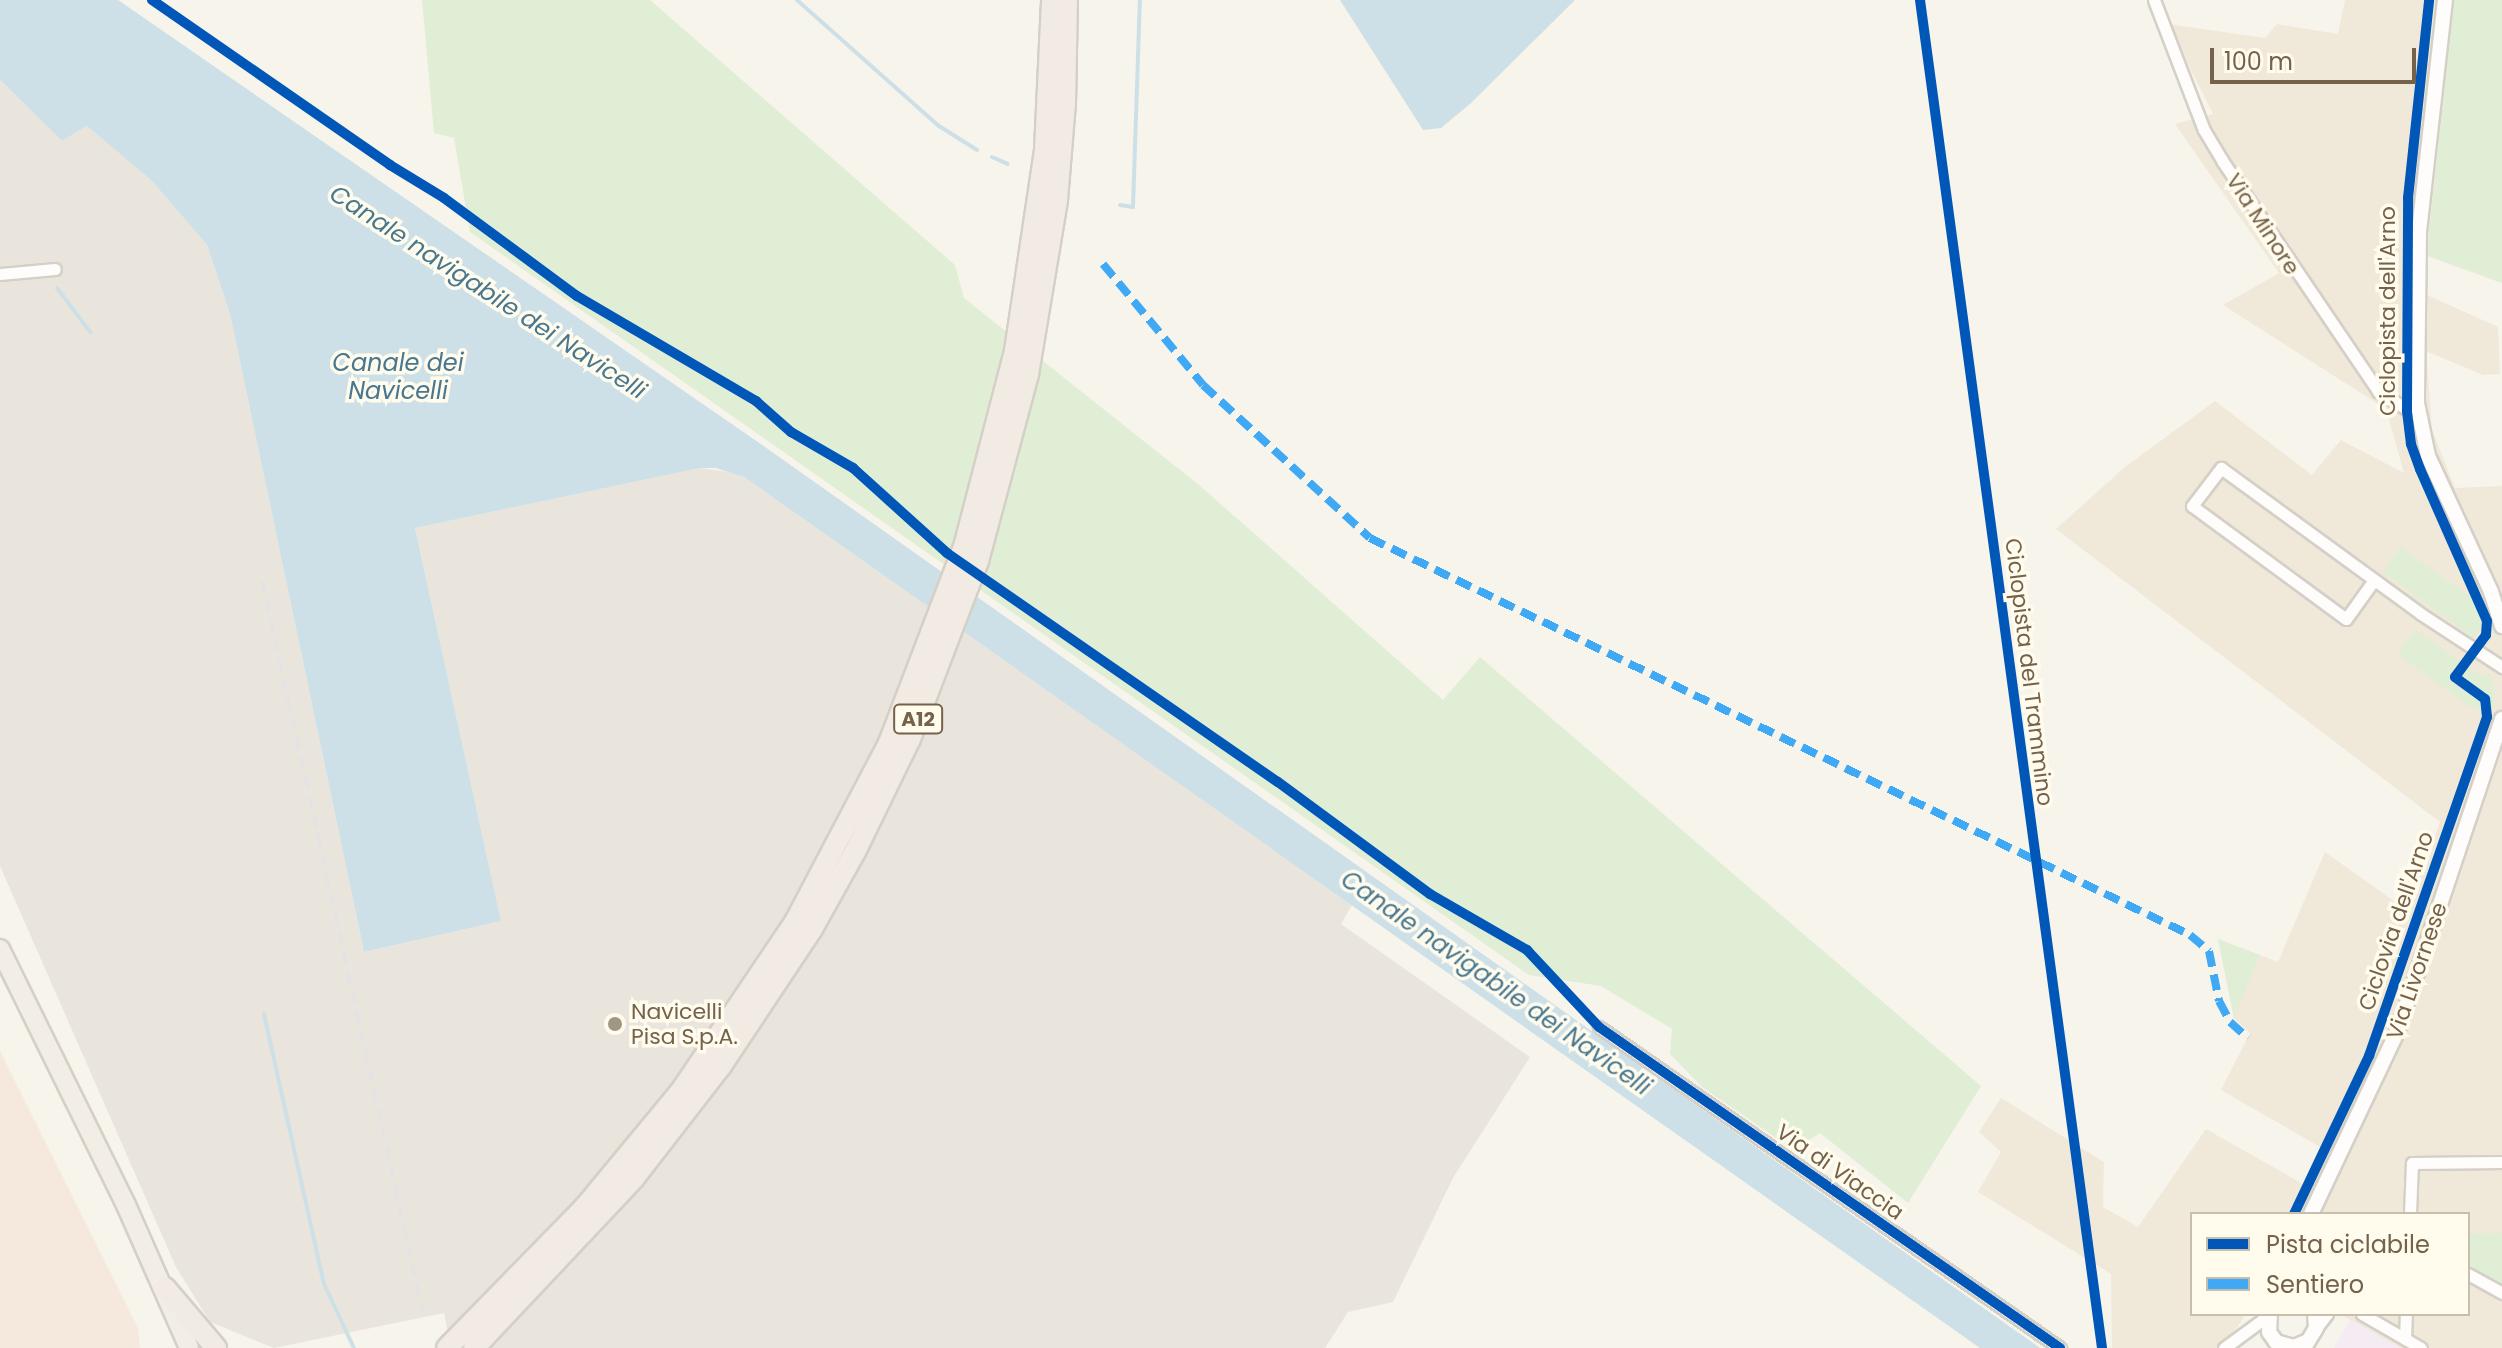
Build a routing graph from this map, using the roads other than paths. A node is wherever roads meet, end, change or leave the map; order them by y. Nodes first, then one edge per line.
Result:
1 (1052, 0) edge
2 (1067, 0) edge
3 (2154, 0) edge
4 (2445, 0) edge
5 (55, 269) dead end
6 (1038, 270) junction
7 (0, 274) edge
8 (2419, 417) junction
9 (2374, 580) junction
10 (2502, 626) edge
11 (2502, 667) edge
12 (2502, 719) edge
13 (0, 949) edge
14 (1599, 1027) dead end
15 (2502, 1162) edge
16 (2312, 1212) edge
17 (2410, 1212) edge
18 (2470, 1275) edge
19 (165, 1288) junction
20 (2502, 1293) edge
21 (2268, 1316) edge
22 (2270, 1316) edge
23 (2325, 1316) edge
24 (2363, 1316) edge
25 (2406, 1316) edge
26 (2311, 1333) edge
27 (2245, 1336) junction
28 (2405, 1339) junction
29 (2276, 1342) edge
30 (461, 1344) edge
31 (189, 1348) edge
32 (216, 1348) edge
33 (439, 1348) edge
34 (2060, 1348) edge
35 (2224, 1348) edge
36 (2421, 1348) edge

1 - 6 highway, A12
2 - 6 highway, A12
3 - 8 street, Via Minore
4 - 8 street
5 - 7 street
6 - 30 highway, A12
8 - 10 street
9 - 9 street
9 - 11 street
12 - 16 street, Via Livornese
13 - 19 highway
14 - 34 street, Via di Viaccia
15 - 17 street
18 - 20 street
19 - 31 highway
19 - 32 highway
21 - 27 street
22 - 29 street
23 - 26 street
24 - 28 street
25 - 28 street
26 - 29 street
27 - 29 street
27 - 35 street
28 - 36 street
30 - 33 highway

